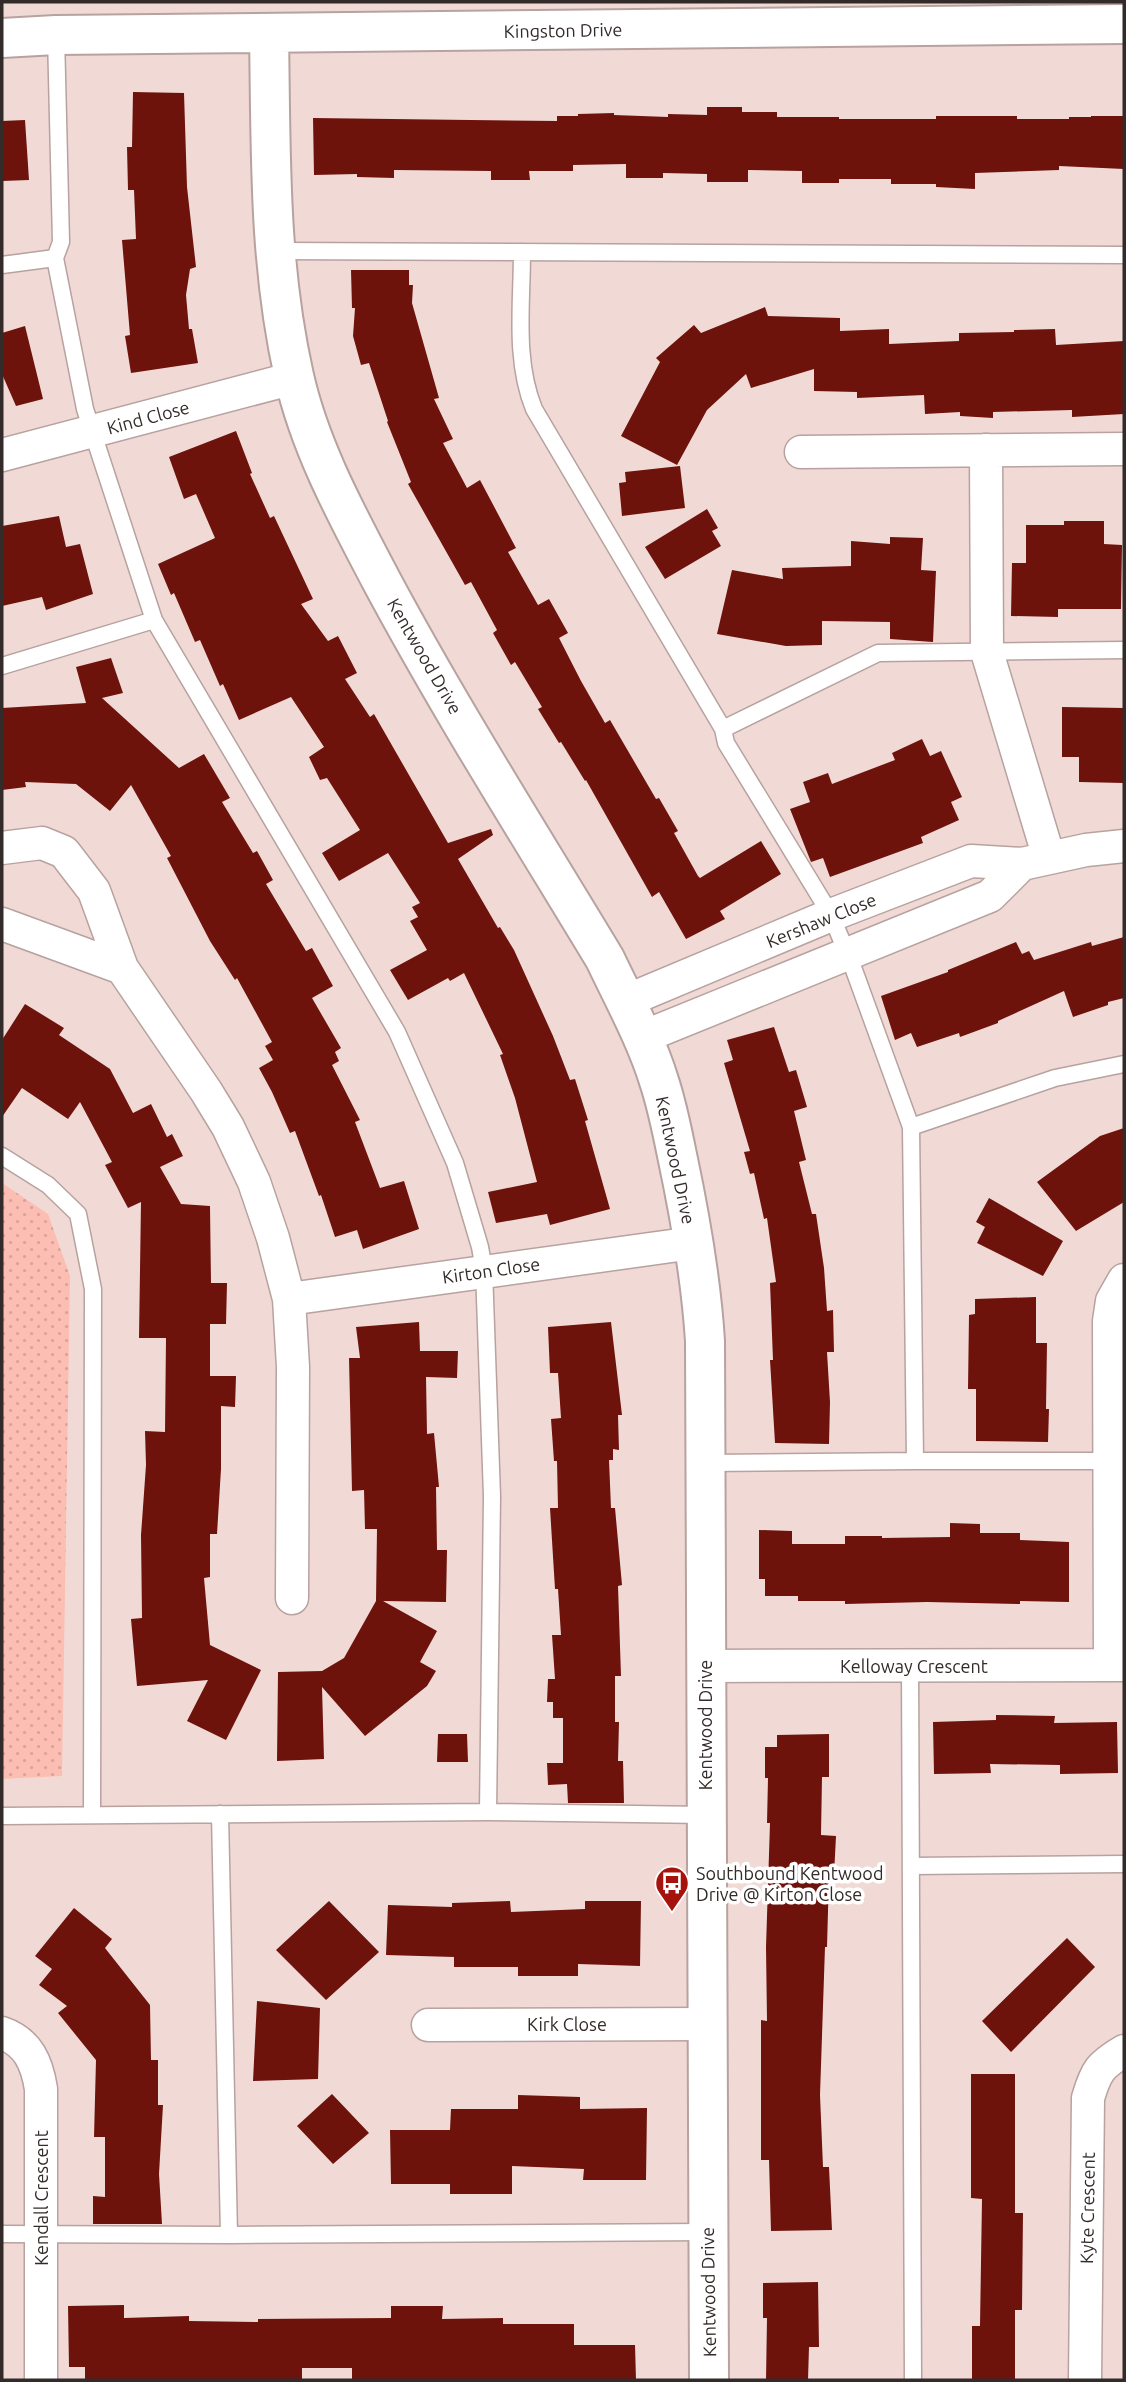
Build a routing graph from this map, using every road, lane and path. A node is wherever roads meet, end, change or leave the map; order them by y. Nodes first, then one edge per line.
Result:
1 (1124, 24) edge
2 (270, 33) junction
3 (56, 35) junction
4 (2, 38) edge
5 (274, 251) junction
6 (522, 252) junction
7 (1124, 255) edge
8 (55, 258) junction
9 (2, 265) edge
10 (294, 378) junction
11 (91, 432) junction
12 (1124, 449) edge
13 (986, 450) junction
14 (801, 452) dead end
15 (2, 455) edge
16 (154, 620) junction
17 (1124, 650) edge
18 (987, 652) junction
19 (2, 666) edge
20 (723, 729) junction
21 (1124, 846) edge
22 (2, 848) edge
23 (1035, 861) junction
24 (831, 915) junction
25 (2, 924) edge
26 (848, 954) junction
27 (122, 968) junction
28 (626, 1000) junction
29 (643, 1037) junction
30 (1124, 1064) edge
31 (911, 1127) junction
32 (2, 1156) edge
33 (694, 1243) junction
34 (484, 1270) junction
35 (1124, 1280) edge
36 (289, 1299) junction
37 (915, 1461) junction
38 (1117, 1461) edge
39 (705, 1463) junction
40 (292, 1598) dead end
41 (1117, 1665) edge
42 (704, 1666) junction
43 (910, 1666) junction
44 (488, 1812) junction
45 (220, 1814) junction
46 (92, 1815) junction
47 (706, 1815) junction
48 (2, 1816) edge
49 (1124, 1864) edge
50 (911, 1866) junction
51 (706, 2024) junction
52 (428, 2025) dead end
53 (2, 2033) edge
54 (1124, 2051) edge
55 (707, 2232) junction
56 (2, 2234) edge
57 (40, 2234) junction
58 (229, 2235) junction
59 (41, 2380) edge
60 (709, 2380) edge
61 (913, 2380) edge
62 (1085, 2380) edge

1 - 2 street, Kingston Drive
2 - 3 street, Kingston Drive
2 - 5 street, Kentwood Drive
3 - 4 street, Kingston Drive
3 - 8 lane
5 - 6 lane
5 - 10 street, Kentwood Drive
6 - 7 lane
6 - 20 lane
8 - 9 lane
8 - 11 lane
10 - 11 street, Kind Close
10 - 28 street, Kentwood Drive
11 - 15 street, Kind Close
11 - 16 lane
12 - 13 street
13 - 14 street
13 - 18 street
16 - 19 lane
16 - 34 lane
17 - 18 lane
18 - 20 lane
18 - 23 street
20 - 24 lane
21 - 23 street, Kershaw Close
22 - 27 street
23 - 24 street, Kershaw Close
23 - 26 street
24 - 26 lane
24 - 28 street, Kershaw Close
25 - 27 street
26 - 29 street
26 - 31 lane
27 - 36 street
28 - 29 street, Kentwood Drive
29 - 33 street, Kentwood Drive
30 - 31 lane
31 - 37 lane
32 - 46 lane
33 - 34 street, Kirton Close
33 - 39 street, Kentwood Drive
34 - 36 street, Kirton Close
34 - 44 lane
35 - 38 street
36 - 40 street
37 - 38 lane
37 - 39 lane
38 - 41 street
39 - 42 street, Kentwood Drive
41 - 43 street, Kelloway Crescent
42 - 43 street, Kelloway Crescent
42 - 47 street, Kentwood Drive
43 - 50 lane
44 - 45 lane
44 - 47 lane
45 - 46 lane
45 - 58 lane
46 - 48 lane
47 - 51 street, Kentwood Drive
49 - 50 lane
50 - 61 lane
51 - 52 street, Kirk Close
51 - 55 street, Kentwood Drive
53 - 57 street, Kendall Crescent
54 - 62 street, Kyte Crescent
55 - 58 lane
55 - 60 street, Kentwood Drive
56 - 57 lane
57 - 58 lane
57 - 59 street, Kendall Crescent

